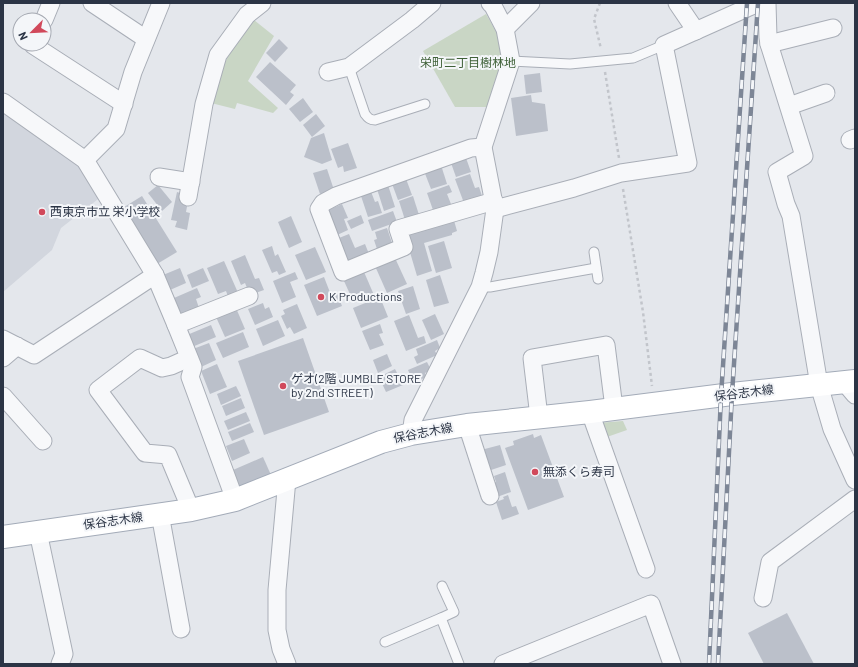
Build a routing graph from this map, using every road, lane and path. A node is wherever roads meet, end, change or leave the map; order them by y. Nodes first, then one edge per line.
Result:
1 (92, 3) edge
2 (161, 3) edge
3 (262, 3) edge
4 (432, 3) edge
5 (490, 3) edge
6 (531, 3) edge
7 (600, 3) edge
8 (677, 3) edge
9 (759, 3) edge
10 (767, 3) edge
11 (833, 28) dead end
12 (505, 29) junction
13 (696, 31) junction
14 (146, 39) junction
15 (769, 44) junction
16 (664, 45) junction
17 (44, 52) edge
18 (511, 60) junction
19 (603, 61) junction
20 (349, 66) junction
21 (328, 72) dead end
22 (826, 93) dead end
23 (3, 102) edge
24 (124, 104) junction
25 (426, 104) dead end
26 (789, 106) junction
27 (483, 147) junction
28 (85, 160) junction
29 (621, 173) junction
30 (159, 177) dead end
31 (494, 205) junction
32 (594, 252) dead end
33 (596, 268) junction
34 (155, 275) junction
35 (598, 279) dead end
36 (480, 287) junction
37 (249, 296) dead end
38 (176, 325) junction
39 (10, 342) edge
40 (3, 358) edge
41 (189, 358) junction
42 (819, 385) junction
43 (851, 386) edge
44 (3, 396) edge
45 (654, 404) junction
46 (614, 408) junction
47 (590, 412) junction
48 (539, 417) junction
49 (467, 425) junction
50 (411, 434) junction
51 (43, 441) dead end
52 (287, 479) junction
53 (855, 480) edge
54 (490, 496) dead end
55 (855, 499) edge
56 (235, 500) junction
57 (191, 510) junction
58 (160, 514) junction
59 (38, 532) junction
60 (3, 537) edge
61 (646, 568) dead end
62 (442, 586) dead end
63 (763, 598) dead end
64 (441, 618) junction
65 (181, 629) dead end
66 (385, 642) dead end
67 (60, 664) edge
68 (287, 664) edge
69 (459, 664) edge
70 (503, 664) edge
71 (672, 664) edge

1 - 14 street
2 - 14 street
3 - 30 street
4 - 20 street
5 - 12 street
6 - 12 street
7 - 19 path
8 - 13 street
9 - 13 street
10 - 15 street
11 - 15 street
12 - 18 street
13 - 16 street
14 - 24 street
15 - 26 street
16 - 19 lane
16 - 29 street
17 - 24 street
18 - 19 lane
18 - 27 street
19 - 29 path
20 - 21 street
20 - 25 lane
22 - 26 street
23 - 28 street
24 - 28 street
26 - 42 street
27 - 31 street
27 - 31 street
28 - 34 street
29 - 31 street
29 - 45 path
31 - 36 street
32 - 33 lane
33 - 35 lane
33 - 36 lane
34 - 38 street
34 - 39 street
36 - 50 street
37 - 38 street
38 - 41 street
39 - 40 street
41 - 56 street
41 - 57 street
42 - 43 main road, 保谷志木線
42 - 45 main road, 保谷志木線
42 - 53 street
44 - 51 street
45 - 46 main road, 保谷志木線
46 - 47 main road, 保谷志木線
46 - 48 street
47 - 48 main road, 保谷志木線
47 - 61 street
48 - 49 main road, 保谷志木線
49 - 50 main road, 保谷志木線
49 - 54 street
50 - 52 main road, 保谷志木線
52 - 56 main road, 保谷志木線
52 - 68 street
55 - 63 street
56 - 57 main road, 保谷志木線
57 - 58 main road, 保谷志木線
58 - 59 main road, 保谷志木線
58 - 65 street
59 - 60 main road, 保谷志木線
59 - 67 street
62 - 64 lane
64 - 66 lane
64 - 69 lane
70 - 71 street

